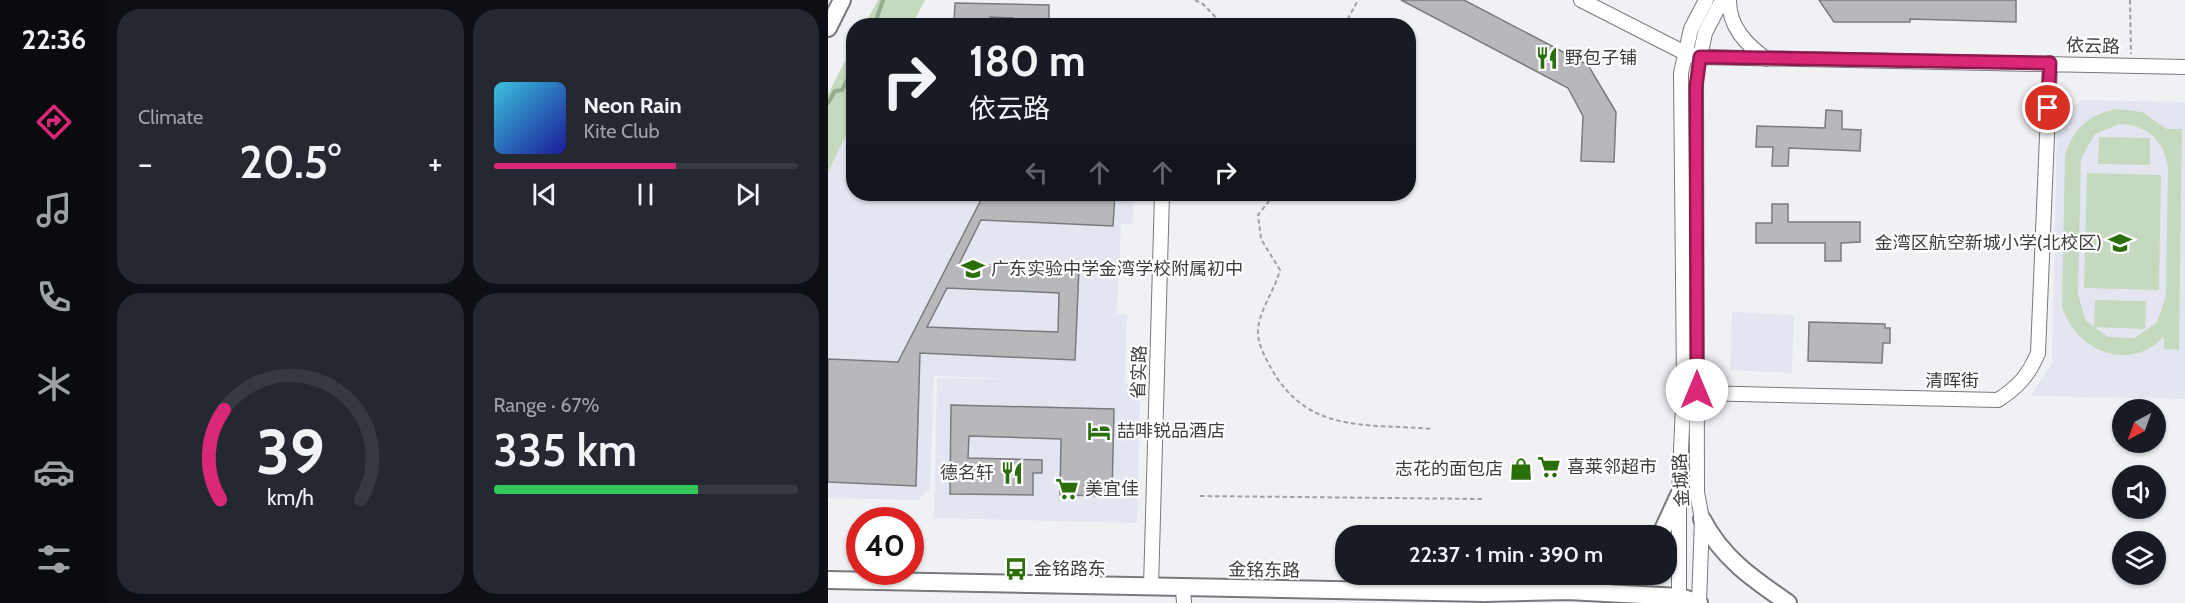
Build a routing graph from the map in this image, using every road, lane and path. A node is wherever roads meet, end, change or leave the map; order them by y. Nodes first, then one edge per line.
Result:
1 (842, 0) edge
2 (1196, 0) edge
3 (1358, 0) edge
4 (1581, 0) edge
5 (1706, 0) edge
6 (1722, 0) edge
7 (1729, 0) edge
8 (2130, 0) edge
9 (1216, 18) edge
10 (1348, 18) edge
11 (828, 28) edge
12 (1685, 53) junction
13 (1700, 57) junction
14 (1767, 59) junction
15 (2050, 63) junction
16 (2131, 66) junction
17 (2185, 67) edge
18 (1162, 201) edge
19 (1269, 201) edge
20 (1697, 393) junction
21 (1432, 429) dead end
22 (1679, 495) junction
23 (1200, 496) dead end
24 (1483, 499) dead end
25 (1702, 519) junction
26 (1665, 525) edge
27 (828, 580) edge
28 (1595, 585) edge
29 (1151, 587) junction
30 (1568, 591) junction
31 (1115, 595) edge
32 (1183, 596) edge
33 (1258, 596) edge
34 (1544, 597) edge
35 (1679, 600) edge
36 (1699, 603) edge
37 (1788, 603) edge

1 - 11 main road
2 - 9 path
3 - 10 path
4 - 12 street, 依云路
5 - 12 street, 金城路
6 - 13 street, 金城路
7 - 14 street
8 - 16 path
12 - 13 street, 依云路
12 - 22 street, 金城路
13 - 14 street, 依云路
13 - 20 street, 金城路
14 - 15 street, 依云路
15 - 16 street, 依云路
15 - 20 street, 清晖街
16 - 17 street, 依云路
18 - 29 street, 省实路
19 - 21 path
20 - 25 street, 金城路
22 - 26 main road
22 - 35 street, 金城路
23 - 24 path
25 - 36 street, 金城路
25 - 37 main road
27 - 31 main road, 金铭东路
28 - 30 main road
29 - 31 main road, 金铭东路
29 - 32 main road, 金铭东路
30 - 34 main road, 金铭东路
30 - 35 main road, 金铭东路
32 - 33 main road, 金铭东路
33 - 34 main road, 金铭东路
35 - 36 main road, 金铭东路

